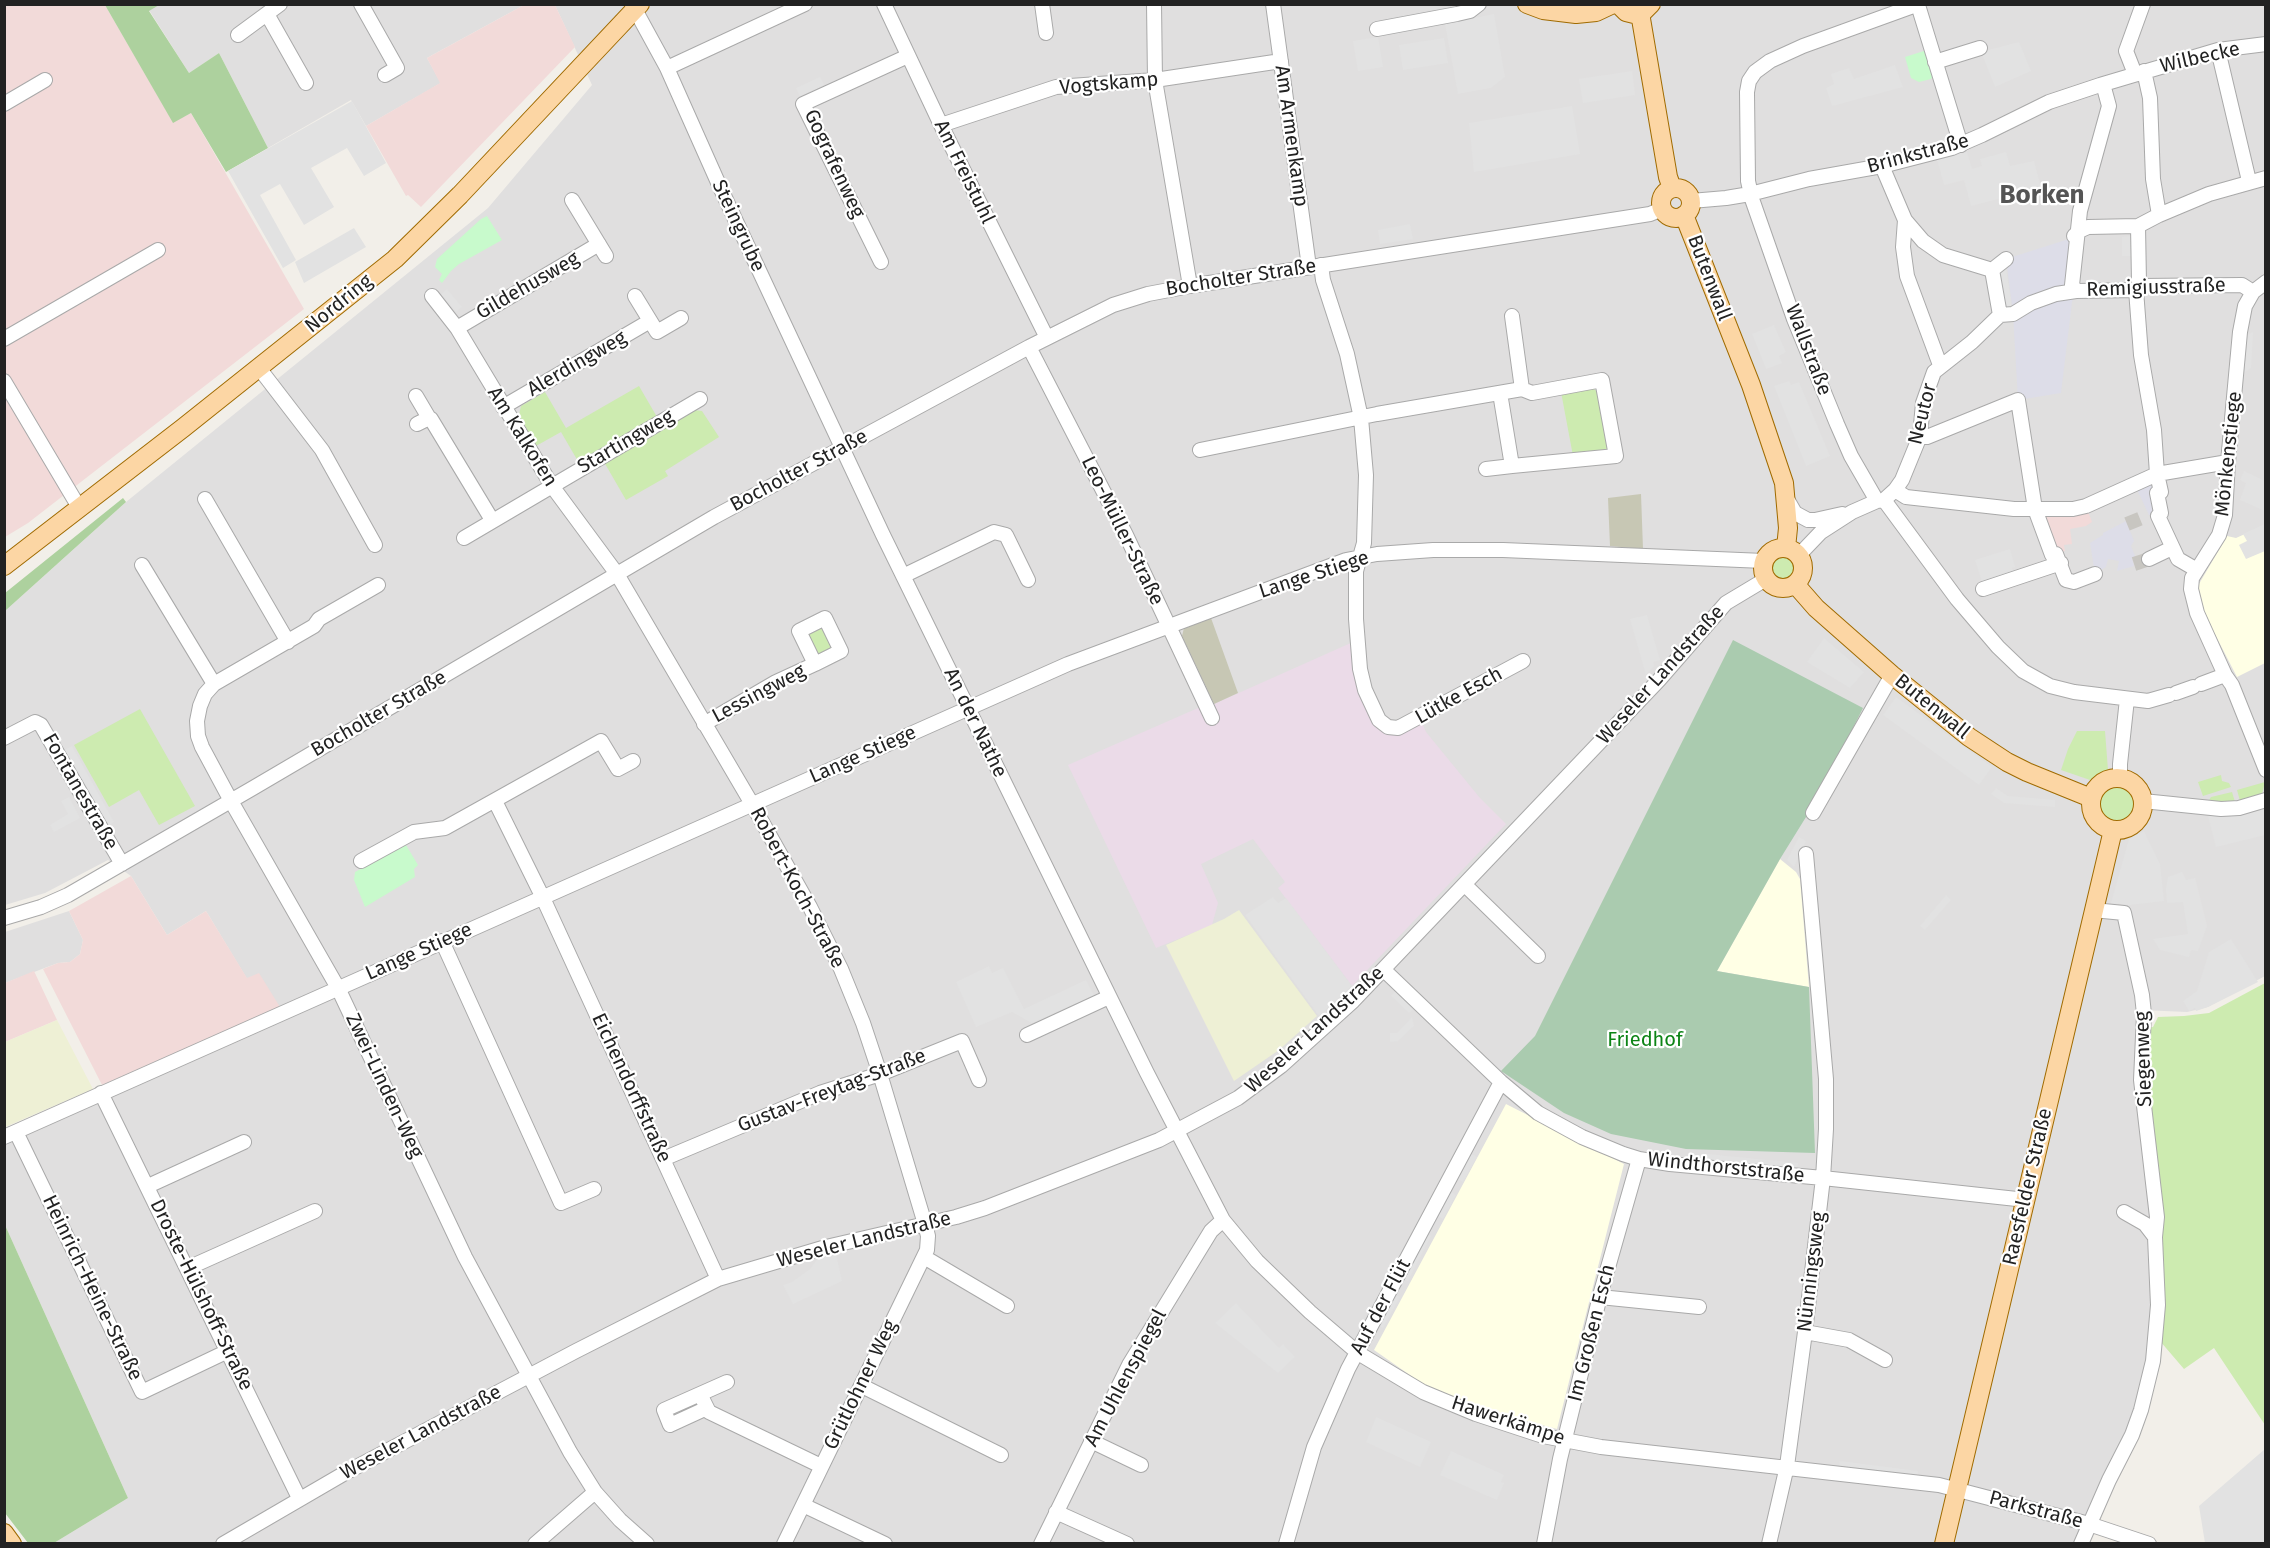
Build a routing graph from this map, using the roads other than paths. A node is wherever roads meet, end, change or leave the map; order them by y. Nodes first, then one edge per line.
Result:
1 (280, 4) edge
2 (361, 4) edge
3 (805, 4) edge
4 (885, 4) edge
5 (1042, 4) edge
6 (1154, 4) edge
7 (1273, 4) edge
8 (1479, 4) edge
9 (1527, 4) edge
10 (1613, 4) edge
11 (1618, 4) edge
12 (2143, 4) edge
13 (1919, 5) edge
14 (636, 6) edge
15 (1645, 9) edge
16 (267, 14) junction
17 (1377, 29) dead end
18 (1046, 33) dead end
19 (238, 35) dead end
20 (2265, 44) edge
21 (1980, 48) dead end
22 (2218, 50) junction
23 (908, 56) junction
24 (1281, 61) junction
25 (1935, 62) junction
26 (667, 69) junction
27 (2140, 73) junction
28 (385, 75) dead end
29 (45, 80) dead end
30 (1155, 80) junction
31 (306, 83) dead end
32 (2103, 84) junction
33 (4, 104) edge
34 (941, 125) junction
35 (1960, 145) junction
36 (1882, 166) junction
37 (2265, 178) edge
38 (2249, 181) junction
39 (1672, 188) junction
40 (1750, 194) junction
41 (572, 200) dead end
42 (1687, 208) junction
43 (1662, 209) junction
44 (2158, 215) junction
45 (1905, 220) junction
46 (2138, 226) junction
47 (2076, 234) junction
48 (158, 250) dead end
49 (2006, 259) dead end
50 (880, 262) dead end
51 (1315, 266) junction
52 (1992, 270) junction
53 (2265, 282) edge
54 (1190, 286) junction
55 (2139, 288) junction
56 (2076, 291) junction
57 (2253, 292) junction
58 (432, 296) dead end
59 (635, 296) dead end
60 (2000, 315) junction
61 (1512, 316) dead end
62 (681, 318) dead end
63 (650, 321) junction
64 (457, 328) junction
65 (1047, 338) junction
66 (4, 339) edge
67 (1029, 347) junction
68 (1940, 365) junction
69 (259, 368) junction
70 (4, 381) edge
71 (1522, 389) junction
72 (1500, 393) junction
73 (416, 396) dead end
74 (700, 397) dead end
75 (503, 407) junction
76 (1361, 418) junction
77 (1920, 436) junction
78 (842, 448) junction
79 (1200, 450) dead end
80 (2228, 462) junction
81 (1512, 466) junction
82 (1486, 469) dead end
83 (2157, 474) junction
84 (552, 486) junction
85 (1896, 490) junction
86 (1786, 498) junction
87 (205, 499) dead end
88 (1881, 500) junction
89 (80, 509) junction
90 (2035, 509) junction
91 (1852, 512) junction
92 (492, 520) junction
93 (464, 538) dead end
94 (375, 545) dead end
95 (2172, 548) junction
96 (1792, 551) junction
97 (1361, 557) junction
98 (2150, 559) tunnel mouth
99 (2061, 563) junction
100 (142, 565) dead end
101 (4, 566) edge
102 (1765, 570) junction
103 (2197, 570) junction
104 (617, 574) junction
105 (2095, 574) dead end
106 (903, 576) junction
107 (1028, 580) dead end
108 (1795, 584) junction
109 (378, 585) dead end
110 (1983, 589) dead end
111 (1168, 626) junction
112 (288, 642) junction
113 (1523, 661) dead end
114 (815, 664) dead end
115 (1892, 675) junction
116 (2225, 675) junction
117 (214, 684) junction
118 (2127, 699) junction
119 (968, 708) junction
120 (1212, 718) dead end
121 (704, 724) junction
122 (4, 738) edge
123 (633, 761) dead end
124 (2265, 770) edge
125 (2120, 778) junction
126 (2091, 798) junction
127 (2265, 800) edge
128 (231, 801) junction
129 (495, 801) junction
130 (2143, 801) junction
131 (752, 804) junction
132 (1813, 813) dead end
133 (2113, 830) junction
134 (1806, 854) dead end
135 (361, 861) dead end
136 (122, 864) junction
137 (1465, 885) junction
138 (543, 898) junction
139 (2094, 910) junction
140 (4, 918) edge
141 (442, 941) junction
142 (1538, 956) dead end
143 (1384, 970) junction
144 (338, 988) junction
145 (1109, 997) junction
146 (1027, 1035) dead end
147 (880, 1074) junction
148 (979, 1080) dead end
149 (1501, 1082) junction
150 (101, 1093) junction
151 (1177, 1132) junction
152 (10, 1134) edge
153 (244, 1142) dead end
154 (663, 1159) junction
155 (1639, 1159) junction
156 (1823, 1178) junction
157 (148, 1186) junction
158 (594, 1189) dead end
159 (2026, 1200) junction
160 (315, 1210) dead end
161 (2124, 1212) dead end
162 (1223, 1220) junction
163 (924, 1224) junction
164 (2155, 1237) junction
165 (924, 1257) junction
166 (188, 1268) junction
167 (718, 1279) junction
168 (1600, 1296) junction
169 (1007, 1306) dead end
170 (1699, 1307) dead end
171 (1805, 1332) junction
172 (228, 1351) junction
173 (1358, 1353) junction
174 (1885, 1360) dead end
175 (528, 1377) junction
176 (727, 1382) dead end
177 (862, 1386) junction
178 (700, 1394) junction
179 (707, 1408) junction
180 (1565, 1440) junction
181 (1091, 1441) junction
182 (1001, 1455) dead end
183 (1142, 1465) dead end
184 (821, 1466) junction
185 (1787, 1466) junction
186 (1957, 1489) junction
187 (595, 1492) junction
188 (299, 1498) junction
189 (803, 1505) junction
190 (1056, 1512) junction
191 (2089, 1524) junction
192 (4, 1533) edge
193 (1291, 1542) edge
194 (12, 1544) edge
195 (223, 1544) edge
196 (535, 1544) edge
197 (647, 1544) edge
198 (784, 1544) edge
199 (885, 1544) edge
200 (1041, 1544) edge
201 (1127, 1544) edge
202 (1544, 1544) edge
203 (1769, 1544) edge
204 (1944, 1544) edge
205 (2081, 1544) edge
206 (2149, 1544) edge

1 - 16 street
2 - 28 street
3 - 26 street
4 - 23 street, Am Freistuhl
5 - 18 street
6 - 30 street
7 - 24 street, Am Armenkamp
8 - 17 street
9 - 10 main road
11 - 15 main road
12 - 27 street
13 - 25 street
13 - 40 street, Wallstraße
14 - 26 street, Steingrube
14 - 69 main road, Nordring
15 - 39 main road
16 - 19 street
16 - 31 street
20 - 22 street, Wilbecke
21 - 25 street
22 - 27 street, Wilbecke
22 - 38 street
23 - 34 street, Am Freistuhl
23 - 50 street, Gografenweg
24 - 30 street, Vogtskamp
24 - 51 street, Am Armenkamp
25 - 35 street
26 - 78 street, Steingrube
27 - 32 street, Brinkstraße
27 - 44 street
29 - 33 street
30 - 34 street, Vogtskamp
30 - 54 street
32 - 35 street, Brinkstraße
32 - 47 street
34 - 65 street, Am Freistuhl
35 - 36 street, Brinkstraße
36 - 40 street, Brinkstraße
36 - 45 street
37 - 38 street
38 - 44 street
39 - 42 main road
39 - 43 main road
40 - 42 street, Brinkstraße
40 - 88 street, Wallstraße
41 - 64 street, Gildehusweg
42 - 43 main road
42 - 86 main road, Butenwall
43 - 51 street, Bocholter Straße
44 - 46 street
45 - 52 street
45 - 68 street
46 - 47 street
46 - 55 street
47 - 56 street
48 - 66 street
49 - 52 street
51 - 54 street, Bocholter Straße
51 - 76 street, Lütke Esch
52 - 60 street
53 - 57 street, Remigiusstraße
54 - 65 street, Bocholter Straße
55 - 56 street, Remigiusstraße
55 - 57 street, Remigiusstraße
55 - 83 street
56 - 60 street, Remigiusstraße
57 - 80 street, Mönkenstiege
58 - 64 street, Am Kalkofen
59 - 63 street
60 - 68 street, Neutor
61 - 71 street
62 - 63 street
63 - 75 street, Alerdingweg
64 - 75 street, Am Kalkofen
65 - 67 street, Bocholter Straße
67 - 78 street, Bocholter Straße
67 - 111 street, Leo-Müller-Straße
68 - 77 street, Neutor
69 - 89 main road, Nordring
69 - 94 street
70 - 89 street
71 - 72 street
71 - 81 street
72 - 76 street
72 - 81 street
73 - 92 street
74 - 84 street, Startingweg
75 - 84 street, Am Kalkofen
76 - 79 street
76 - 97 street, Lütke Esch
77 - 85 street, Neutor
77 - 90 street
78 - 104 street, Bocholter Straße
78 - 106 street, An der Nathe
80 - 83 street
80 - 103 street, Mönkenstiege
81 - 82 street
83 - 90 street
83 - 95 street
84 - 92 street, Startingweg
84 - 104 street, Am Kalkofen
85 - 88 street, Neutor
85 - 90 street
86 - 91 street, Neutor
86 - 96 main road, Butenwall
87 - 112 street
88 - 91 street, Neutor
88 - 118 street, Wallstraße
89 - 101 main road, Nordring
90 - 99 street
91 - 96 street, Neutor
92 - 93 street, Startingweg
95 - 98 street
95 - 103 street
96 - 102 main road
96 - 108 main road
97 - 102 street, Lange Stiege
97 - 111 street, Lange Stiege
97 - 113 street, Lütke Esch
99 - 105 street
99 - 110 street
100 - 117 street
102 - 108 main road
102 - 137 street, Weseler Landstraße
103 - 116 street, Mönkenstiege
104 - 121 street, Robert-Koch-Straße
104 - 128 street, Bocholter Straße
106 - 107 street
106 - 119 street, An der Nathe
108 - 115 main road, Butenwall
109 - 112 street
111 - 119 street, Lange Stiege
111 - 120 street, Leo-Müller-Straße
112 - 117 street
114 - 121 street, Lessingweg
115 - 126 main road, Butenwall
115 - 132 street
116 - 118 street, Wallstraße
116 - 124 street, Mönkenstiege
117 - 128 street, Zwei-Linden-Weg
118 - 125 street
119 - 131 street, Lange Stiege
119 - 145 street, An der Nathe
121 - 131 street, Robert-Koch-Straße
122 - 136 street, Fontanestraße
123 - 129 street
125 - 126 main road
125 - 130 main road
126 - 133 main road
127 - 130 street
128 - 136 street, Bocholter Straße
128 - 144 street, Zwei-Linden-Weg
129 - 135 street
129 - 138 street, Eichendorffstraße
130 - 133 main road
131 - 138 street, Lange Stiege
131 - 147 street, Robert-Koch-Straße
133 - 139 main road, Raesfelder Straße
134 - 156 street, Nünningsweg
136 - 140 street, Bocholter Straße
137 - 142 street
137 - 143 street, Weseler Landstraße
138 - 141 street, Lange Stiege
138 - 154 street, Eichendorffstraße
139 - 159 main road, Raesfelder Straße
139 - 164 street, Siegenweg
141 - 144 street, Lange Stiege
141 - 158 street
143 - 149 street, Windthorststraße
143 - 151 street, Weseler Landstraße
144 - 150 street, Lange Stiege
144 - 175 street, Zwei-Linden-Weg
145 - 146 street
145 - 151 street, An der Nathe
147 - 148 street, Gustav-Freytag-Straße
147 - 154 street, Gustav-Freytag-Straße
147 - 163 street, Robert-Koch-Straße
149 - 155 street, Windthorststraße
149 - 173 street, Auf der Flüt
150 - 152 street, Lange Stiege
150 - 157 street, Droste-Hülshoff-Straße
151 - 162 street, Hawerkämpe
151 - 163 street, Weseler Landstraße
152 - 172 street, Heinrich-Heine-Straße
153 - 157 street
154 - 167 street, Eichendorffstraße
155 - 156 street, Windthorststraße
155 - 168 street, Im Großen Esch
156 - 159 street, Windthorststraße
156 - 171 street, Nünningsweg
157 - 166 street, Droste-Hülshoff-Straße
159 - 186 main road, Raesfelder Straße
160 - 166 street
161 - 164 street
162 - 173 street, Hawerkämpe
162 - 181 street, Am Uhlenspiegel
163 - 165 street, Grütlohner Weg
163 - 167 street, Weseler Landstraße
164 - 191 street, Siegenweg
165 - 169 street
165 - 177 street, Grütlohner Weg
166 - 172 street, Droste-Hülshoff-Straße
167 - 175 street, Weseler Landstraße
168 - 170 street
168 - 180 street, Im Großen Esch
171 - 174 street
171 - 185 street, Nünningsweg
172 - 188 street, Droste-Hülshoff-Straße
173 - 180 street, Hawerkämpe
173 - 193 street, Auf der Flüt
175 - 187 street, Zwei-Linden-Weg
175 - 188 street, Weseler Landstraße
176 - 178 street
177 - 182 street
177 - 184 street, Grütlohner Weg
178 - 179 street
178 - 179 street
179 - 184 street
180 - 185 street, Hawerkämpe
180 - 202 street, Im Großen Esch
181 - 183 street
181 - 190 street, Am Uhlenspiegel
184 - 189 street, Grütlohner Weg
185 - 186 street, Hawerkämpe
185 - 203 street, Nünningsweg
186 - 191 street, Parkstraße
186 - 204 main road, Raesfelder Straße
187 - 196 street
187 - 197 street, Zwei-Linden-Weg
188 - 195 street, Weseler Landstraße
189 - 198 street, Grütlohner Weg
189 - 199 street
190 - 200 street, Am Uhlenspiegel
190 - 201 street
191 - 205 street, Siegenweg
191 - 206 street, Parkstraße
192 - 194 main road

